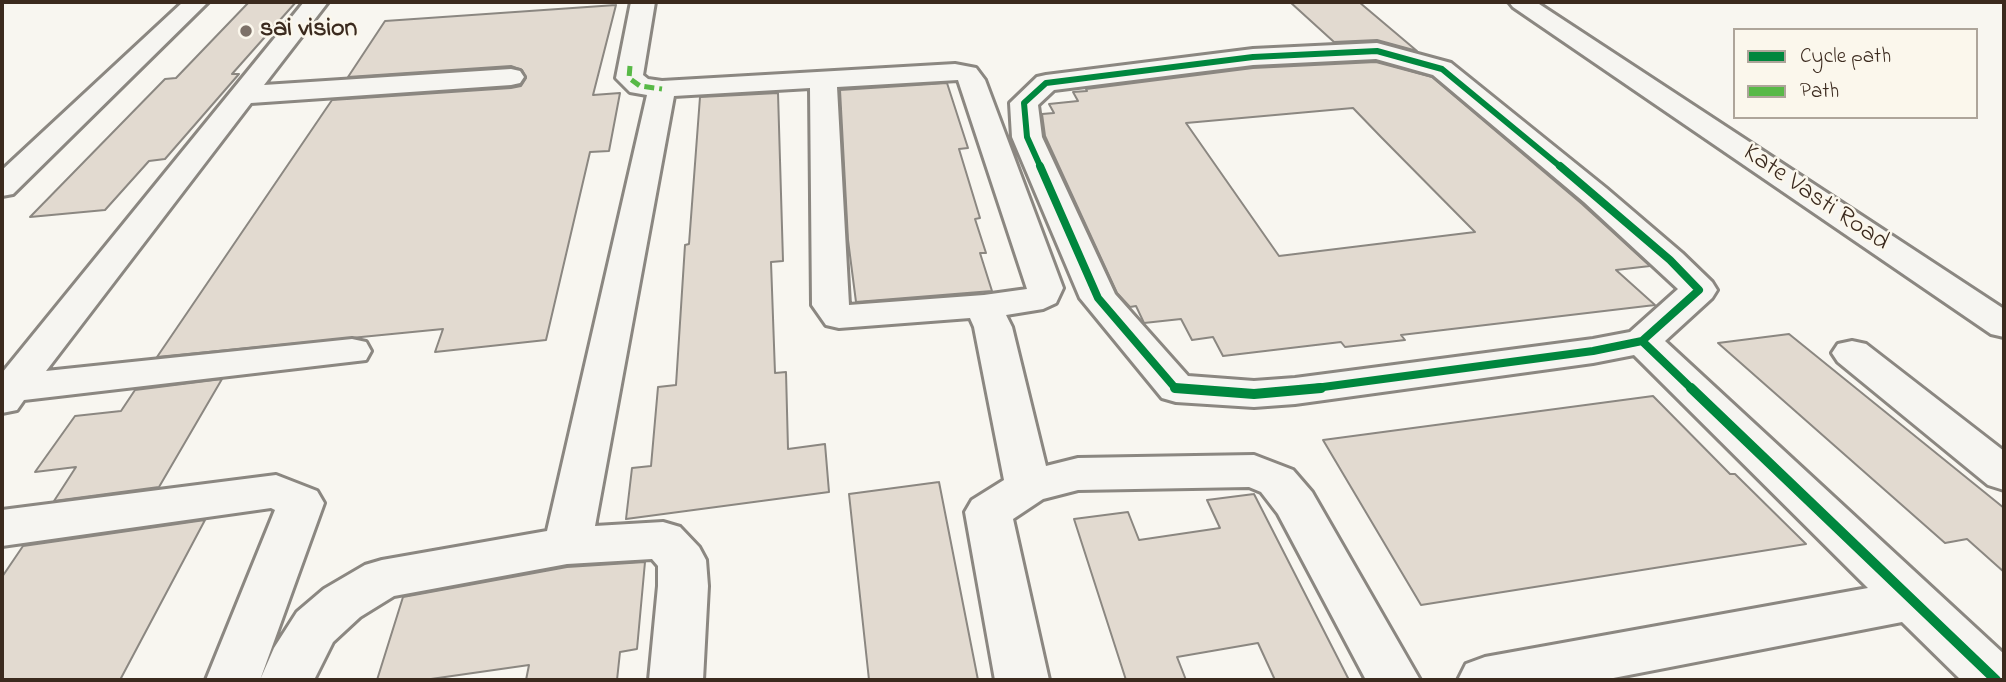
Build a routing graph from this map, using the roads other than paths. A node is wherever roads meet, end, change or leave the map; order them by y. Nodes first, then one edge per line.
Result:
1 (196, 2) edge
2 (316, 2) edge
3 (643, 2) edge
4 (1521, 2) edge
5 (511, 77) dead end
6 (823, 80) junction
7 (663, 89) junction
8 (244, 95) junction
9 (2, 187) edge
10 (984, 306) junction
11 (2004, 326) edge
12 (1642, 341) junction
13 (352, 351) dead end
14 (1852, 353) dead end
15 (6, 394) edge
16 (2004, 474) edge
17 (1028, 487) junction
18 (2, 528) edge
19 (567, 546) junction
20 (1913, 600) junction
21 (233, 680) edge
22 (287, 680) edge
23 (676, 680) edge
24 (1022, 680) edge
25 (1393, 680) edge
26 (1485, 680) edge
27 (1996, 680) edge

1 - 9 street
2 - 8 street
3 - 7 street
4 - 11 street, Kate Vasti Road
5 - 8 street
6 - 7 street
6 - 10 street
6 - 10 street
7 - 19 street
8 - 15 street
10 - 17 street
12 - 12 street
12 - 20 street
13 - 15 street
14 - 16 street
17 - 24 street
17 - 25 street
18 - 21 street
19 - 22 street
19 - 23 street
20 - 26 street
20 - 27 street

